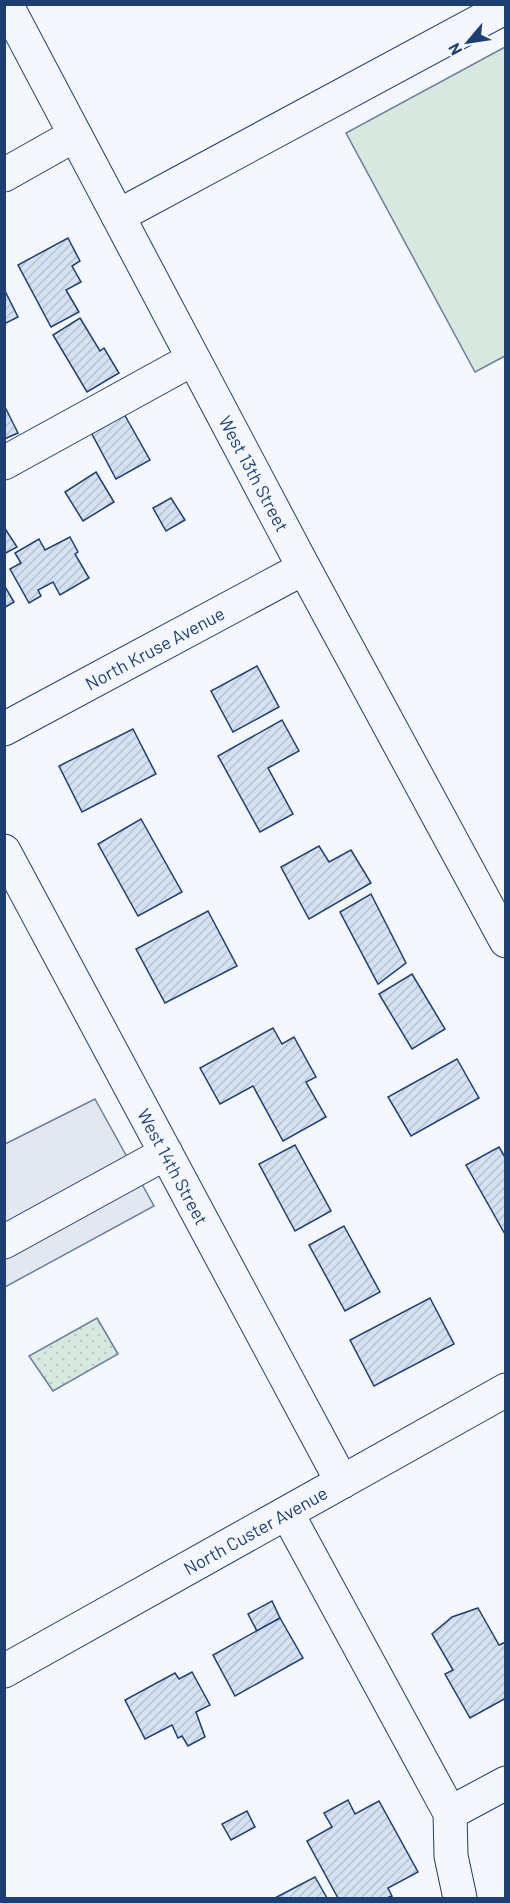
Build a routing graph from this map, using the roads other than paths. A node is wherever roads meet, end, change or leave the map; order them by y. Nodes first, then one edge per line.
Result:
1 (6, 4) edge
2 (506, 7) edge
3 (75, 135) junction
4 (4, 175) edge
5 (118, 216) junction
6 (194, 359) junction
7 (4, 463) edge
8 (304, 568) junction
9 (4, 729) edge
10 (4, 851) edge
11 (506, 941) edge
12 (166, 1153) junction
13 (4, 1242) edge
14 (506, 1390) edge
15 (342, 1482) junction
16 (287, 1513) junction
17 (5, 1669) edge
18 (506, 1783) edge
19 (450, 1813) junction
20 (460, 1899) edge

1 - 3 street, West 13th Street
2 - 5 street
3 - 4 street
3 - 5 street, West 13th Street
5 - 6 street, West 13th Street
6 - 7 street
6 - 8 street, West 13th Street
8 - 9 street, North Kruse Avenue
8 - 11 street, West 13th Street
10 - 12 street, West 14th Street
12 - 13 street
12 - 15 street, West 14th Street
14 - 15 street, North Custer Avenue
15 - 16 street, North Custer Avenue
16 - 17 street, North Custer Avenue
16 - 19 street
18 - 19 street
19 - 20 street

